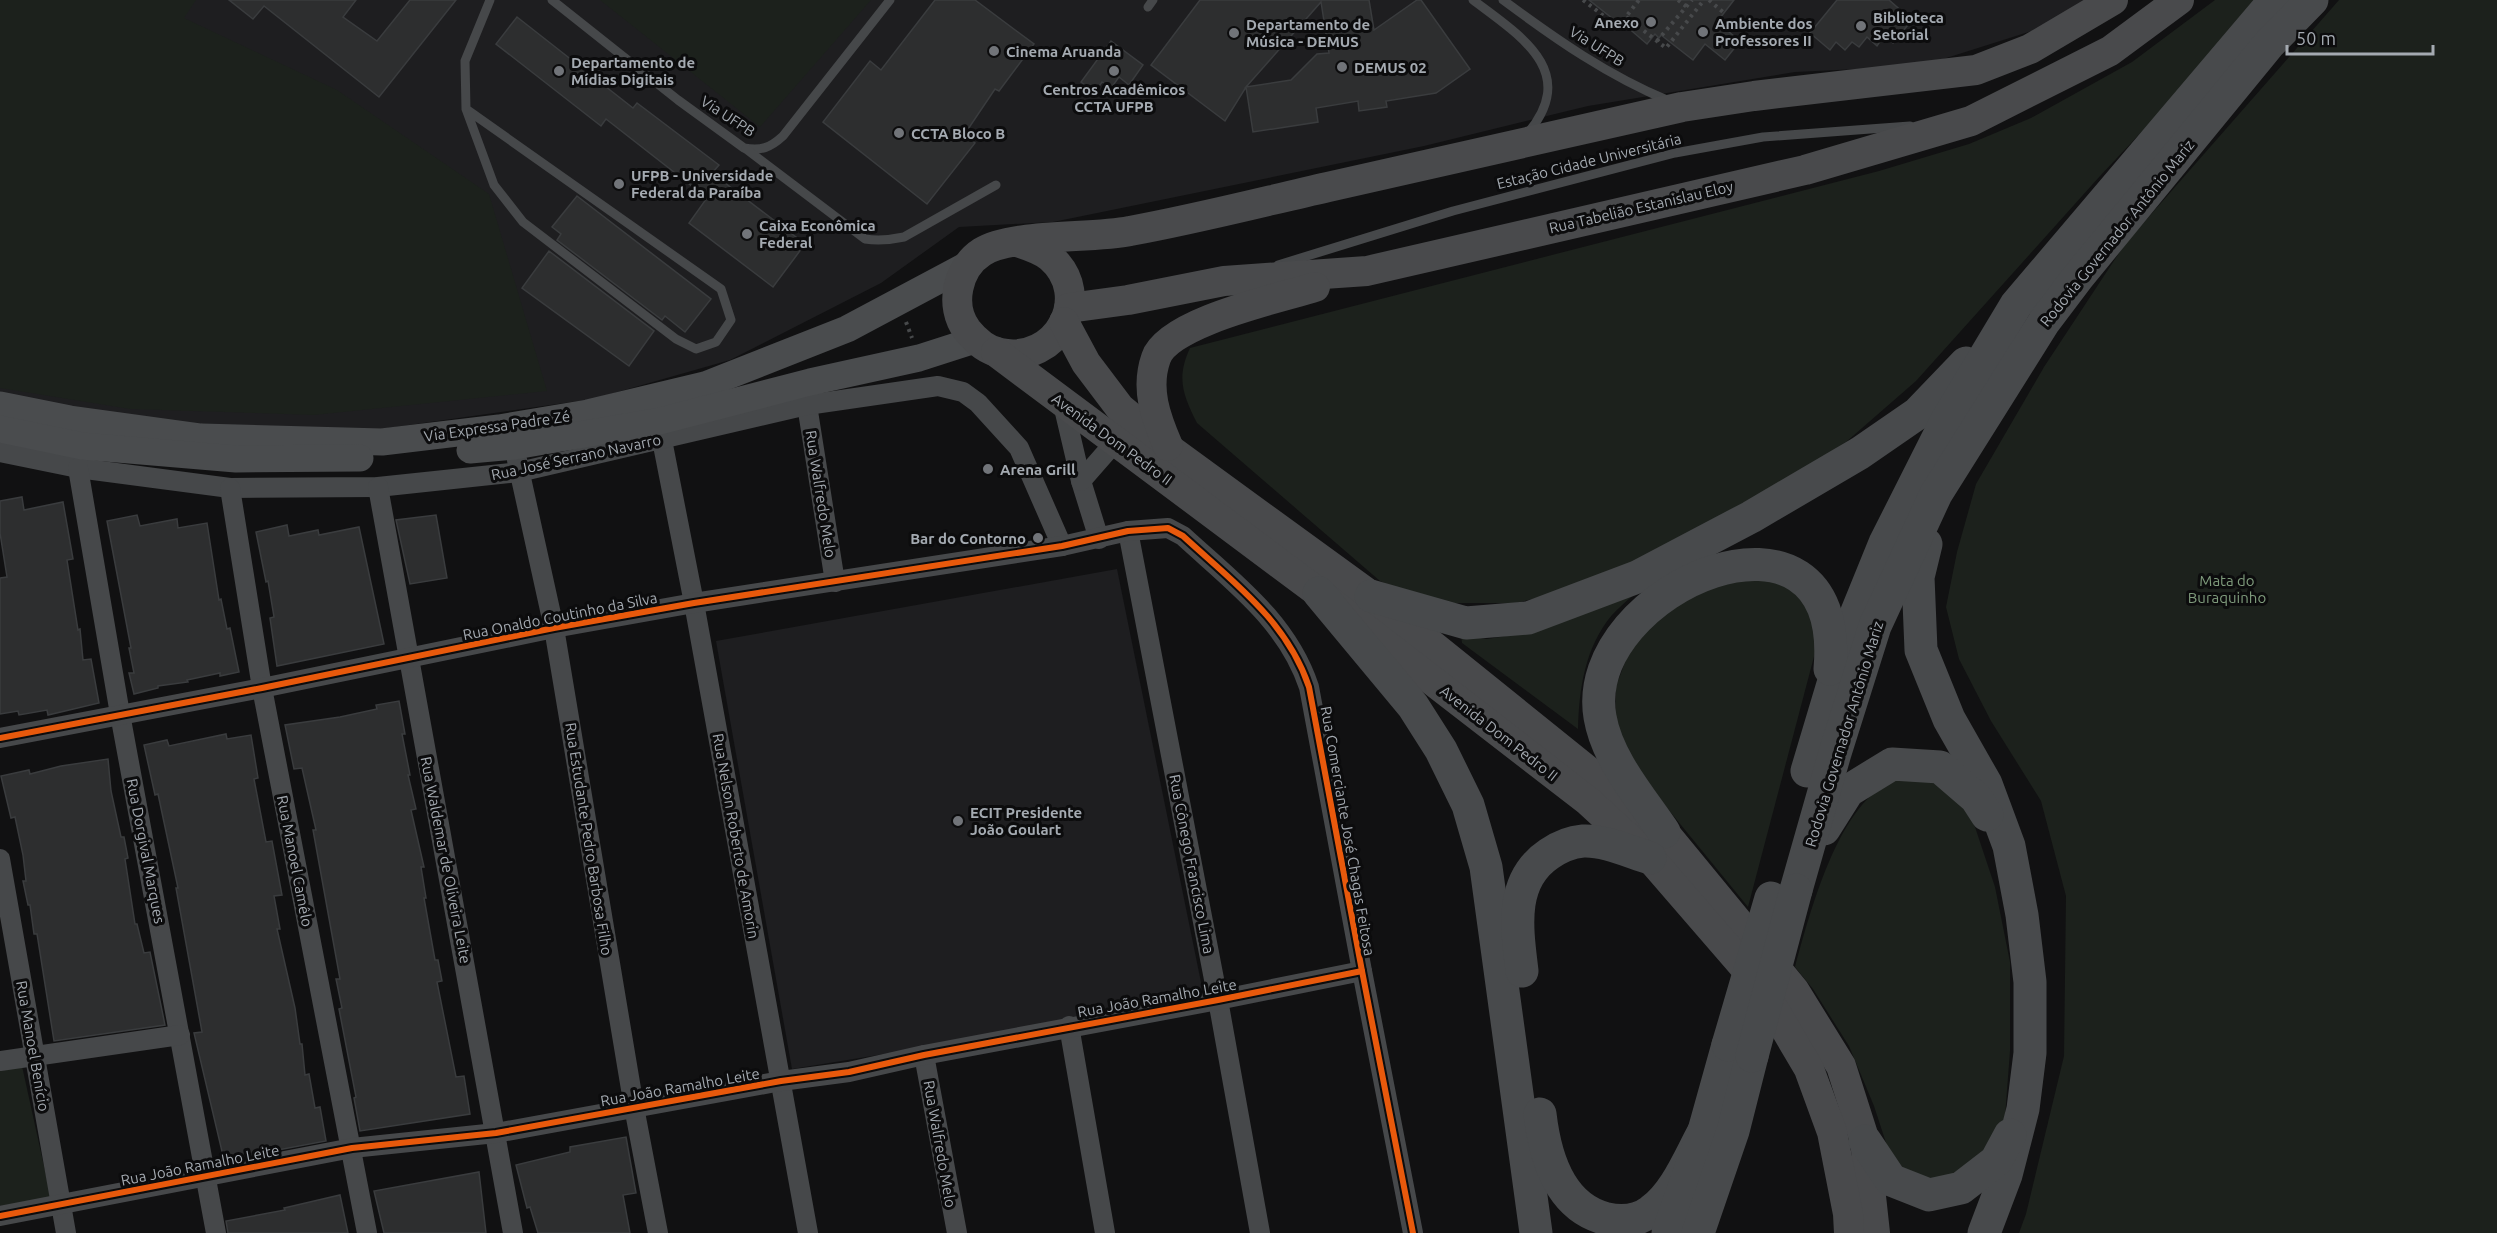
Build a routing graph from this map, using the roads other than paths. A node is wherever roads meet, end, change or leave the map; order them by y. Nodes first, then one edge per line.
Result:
1 (490, 0) edge
2 (552, 0) edge
3 (890, 0) edge
4 (1473, 0) edge
5 (1503, 0) edge
6 (2113, 0) edge
7 (2179, 0) edge
8 (2275, 0) edge
9 (2312, 0) edge
10 (1682, 107) junction
11 (466, 110) junction
12 (1971, 121) junction
13 (1520, 143) junction
14 (744, 148) junction
15 (996, 185) dead end
16 (1017, 242) junction
17 (967, 265) junction
18 (1367, 271) junction
19 (1224, 281) junction
20 (2016, 305) junction
21 (1066, 315) junction
22 (985, 346) junction
23 (1063, 404) junction
24 (0, 405) edge
25 (807, 405) junction
26 (0, 429) edge
27 (662, 440) junction
28 (1116, 441) junction
29 (515, 446) junction
30 (1169, 449) junction
31 (0, 452) edge
32 (78, 468) junction
33 (519, 472) junction
34 (1081, 481) junction
35 (230, 488) junction
36 (378, 488) junction
37 (1936, 494) junction
38 (1128, 531) junction
39 (1099, 539) junction
40 (1062, 546) junction
41 (835, 582) junction
42 (1319, 593) junction
43 (1371, 596) junction
44 (694, 603) junction
45 (554, 628) junction
46 (408, 657) junction
47 (262, 688) junction
48 (1827, 698) junction
49 (120, 714) junction
50 (0, 738) edge
51 (1657, 845) junction
52 (2009, 846) junction
53 (0, 859) edge
54 (1789, 888) junction
55 (1362, 971) junction
56 (1218, 1000) junction
57 (1069, 1026) junction
58 (180, 1035) junction
59 (924, 1055) junction
60 (35, 1056) junction
61 (0, 1060) edge
62 (781, 1081) junction
63 (634, 1107) junction
64 (2023, 1109) junction
65 (1718, 1131) junction
66 (496, 1133) junction
67 (1865, 1141) junction
68 (352, 1148) junction
69 (207, 1177) junction
70 (61, 1204) junction
71 (0, 1216) edge
72 (66, 1233) edge
73 (216, 1233) edge
74 (367, 1233) edge
75 (513, 1233) edge
76 (658, 1233) edge
77 (808, 1233) edge
78 (957, 1233) edge
79 (1105, 1233) edge
80 (1260, 1233) edge
81 (1413, 1233) edge
82 (1536, 1233) edge
83 (1668, 1233) edge
84 (1698, 1233) edge
85 (1713, 1233) edge
86 (1849, 1233) edge
87 (1875, 1233) edge
88 (1984, 1233) edge

1 - 11 lane
2 - 14 lane, Via UFPB
3 - 14 lane, Via UFPB
4 - 13 lane
5 - 10 lane, Via UFPB
6 - 10 main road
7 - 12 main road, Rua Tabelião Estanislau Eloy
8 - 20 highway, Rodovia Governador Antônio Mariz
9 - 37 highway, Rodovia Governador Antônio Mariz
10 - 13 main road
11 - 11 lane
12 - 18 main road, Rua Tabelião Estanislau Eloy
12 - 19 lane, Estação Cidade Universitária
13 - 16 main road
14 - 15 lane
16 - 17 main road
16 - 21 main road
17 - 22 main road
17 - 24 main road, Via Expressa Padre Zé
18 - 19 main road, Rua Tabelião Estanislau Eloy
18 - 30 main road
19 - 21 main road, Rua Tabelião Estanislau Eloy
20 - 43 highway
20 - 48 highway, Rodovia Governador Antônio Mariz
21 - 22 main road
21 - 30 main road, Avenida Dom Pedro II
22 - 23 main road, Avenida Dom Pedro II
22 - 29 main road, Via Expressa Padre Zé
23 - 28 main road, Avenida Dom Pedro II
23 - 34 street
25 - 27 street, Rua José Serrano Navarro
25 - 40 street, Rua José Serrano Navarro
25 - 41 street, Rua Walfredo Melo
26 - 29 main road, Via Expressa Padre Zé
27 - 33 street, Rua José Serrano Navarro
27 - 44 street, Rua Nelson Roberto de Amorin
28 - 34 street
28 - 42 main road, Avenida Dom Pedro II
29 - 33 street, Rua Estudante Pedro Barbosa Filho
30 - 43 main road, Avenida Dom Pedro II
31 - 32 street, Rua José Serrano Navarro
32 - 35 street, Rua José Serrano Navarro
32 - 49 street, Rua Dorgival Marques
33 - 36 street, Rua José Serrano Navarro
33 - 45 street, Rua Estudante Pedro Barbosa Filho
34 - 39 street
35 - 36 street, Rua José Serrano Navarro
35 - 47 street, Rua Manoel Camêlo
36 - 46 street, Rua Waldemar de Oliveira Leite
37 - 52 highway
37 - 54 highway, Rodovia Governador Antônio Mariz
38 - 39 street, Rua Onaldo Coutinho da Silva
38 - 55 street, Rua Comerciante José Chagas Feitosa
38 - 56 street, Rua Cônego Francisco Lima
39 - 40 street, Rua Onaldo Coutinho da Silva
40 - 41 street, Rua Onaldo Coutinho da Silva
41 - 44 street, Rua Onaldo Coutinho da Silva
42 - 51 main road, Avenida Dom Pedro II
42 - 82 highway
43 - 51 main road, Avenida Dom Pedro II
44 - 45 street, Rua Onaldo Coutinho da Silva
44 - 62 street, Rua Nelson Roberto de Amorin
45 - 46 street, Rua Onaldo Coutinho da Silva
45 - 63 street, Rua Estudante Pedro Barbosa Filho
46 - 47 street, Rua Onaldo Coutinho da Silva
46 - 66 street, Rua Waldemar de Oliveira Leite
47 - 49 street, Rua Onaldo Coutinho da Silva
47 - 68 street, Rua Manoel Camêlo
48 - 51 highway
48 - 54 highway, Rodovia Governador Antônio Mariz
49 - 50 street, Rua Onaldo Coutinho da Silva
49 - 58 street, Rua Dorgival Marques
51 - 65 highway
51 - 67 main road, Avenida Dom Pedro II
51 - 86 main road, Avenida Dom Pedro II
52 - 54 highway
52 - 64 highway
53 - 60 street, Rua Manoel Benício
54 - 65 highway, Rodovia Governador Antônio Mariz, bridge
55 - 56 street, Rua João Ramalho Leite
55 - 81 street, Rua Comerciante José Chagas Feitosa
56 - 57 street, Rua João Ramalho Leite
56 - 80 street, Rua Cônego Francisco Lima
57 - 59 street, Rua João Ramalho Leite
57 - 79 street
58 - 60 street
58 - 69 street, Rua Dorgival Marques
59 - 62 street, Rua João Ramalho Leite
59 - 78 street, Rua Walfredo Melo
60 - 61 street
60 - 70 street, Rua Manoel Benício
62 - 63 street, Rua João Ramalho Leite
62 - 77 street, Rua Nelson Roberto de Amorin
63 - 66 street, Rua João Ramalho Leite
63 - 76 street, Rua Estudante Pedro Barbosa Filho
64 - 67 highway
64 - 88 highway
65 - 83 highway, Rodovia Governador Antônio Mariz
65 - 84 highway, Rodovia Governador Antônio Mariz
65 - 85 highway
66 - 68 street, Rua João Ramalho Leite
66 - 75 street, Rua Waldemar de Oliveira Leite
67 - 87 main road, Avenida Dom Pedro II
68 - 69 street, Rua João Ramalho Leite
68 - 74 street, Rua Manoel Camêlo
69 - 70 street, Rua João Ramalho Leite
69 - 73 street, Rua Dorgival Marques
70 - 71 street, Rua João Ramalho Leite
70 - 72 street, Rua Manoel Benício

